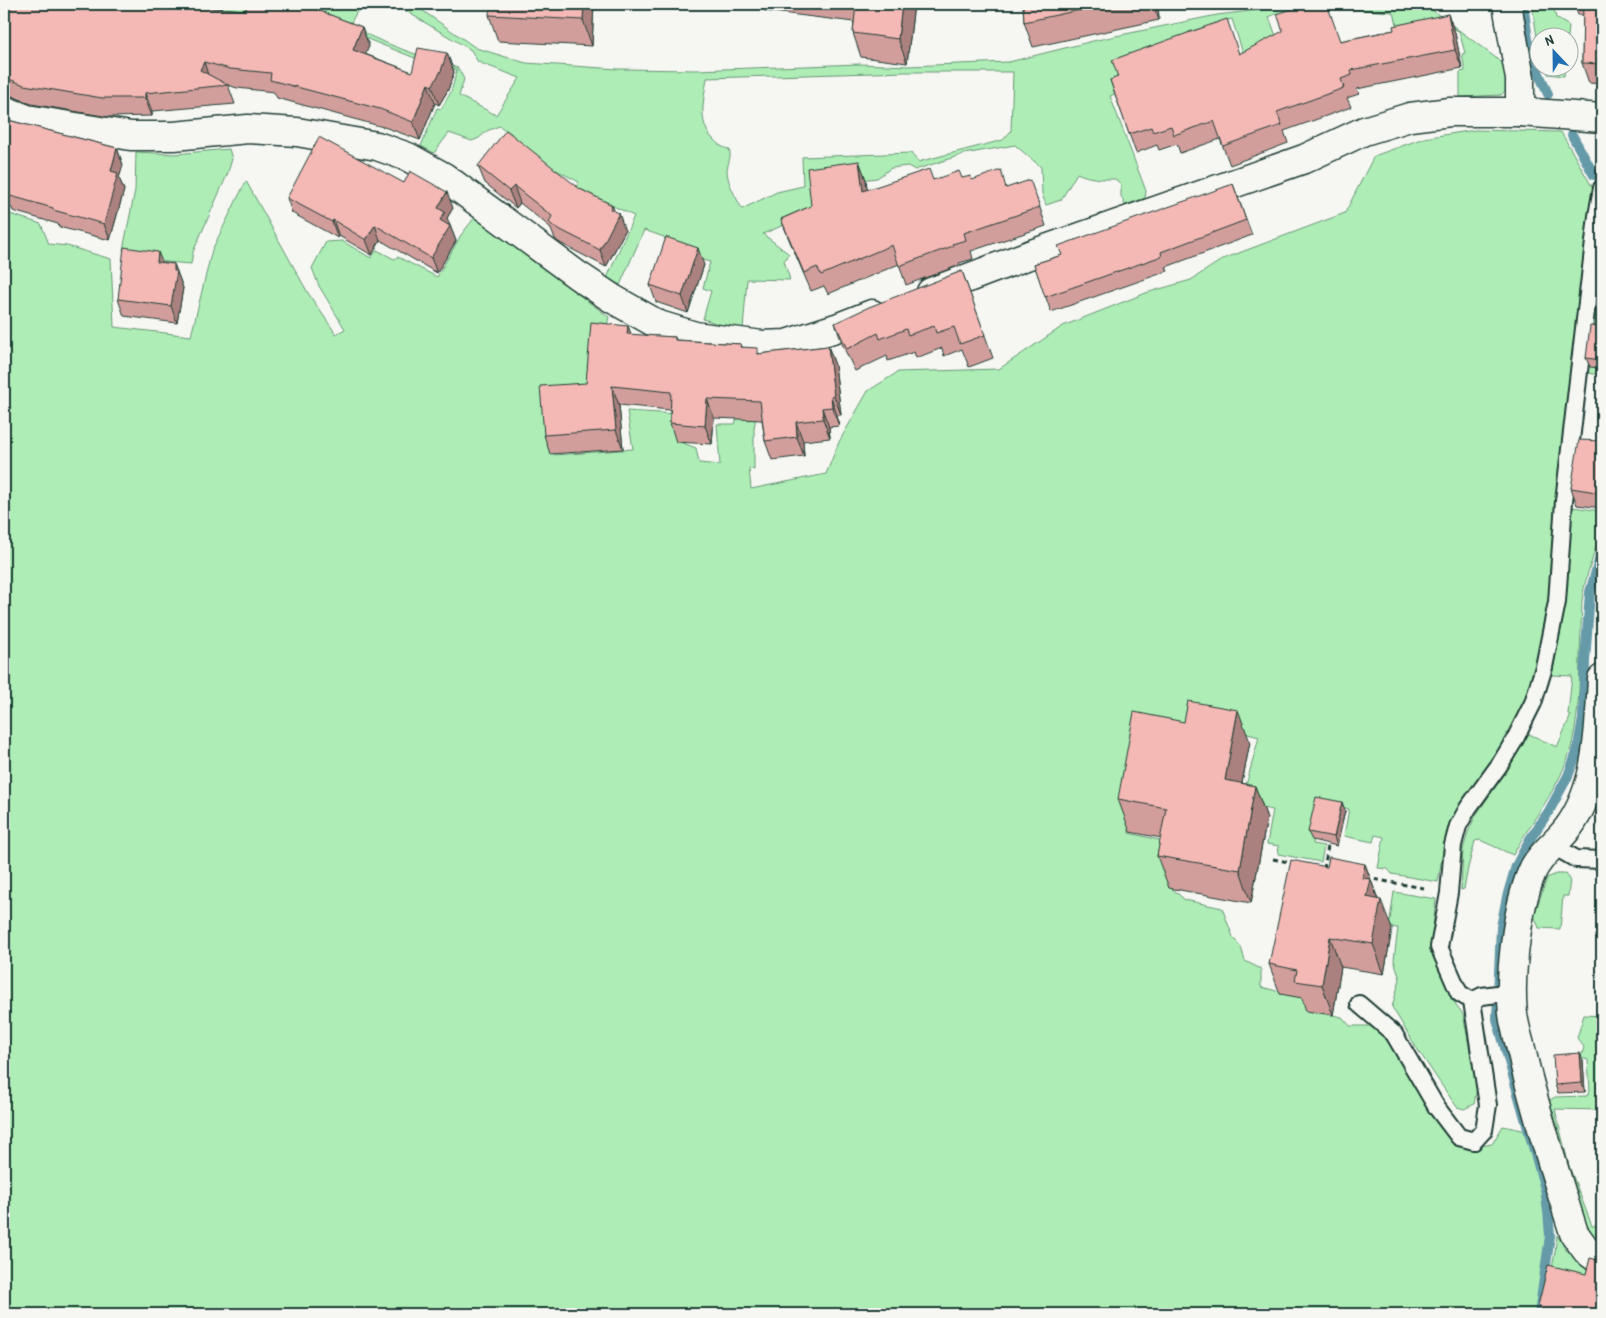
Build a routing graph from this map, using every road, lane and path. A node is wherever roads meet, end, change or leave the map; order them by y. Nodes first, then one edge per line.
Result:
1 (1507, 4) edge
2 (4, 110) edge
3 (1520, 112) junction
4 (1602, 118) edge
5 (1601, 194) edge
6 (1602, 679) edge
7 (1552, 844) junction
8 (1328, 846) edge
9 (1273, 859) dead end
10 (1602, 860) edge
11 (1298, 864) edge
12 (1315, 867) edge
13 (1324, 869) junction
14 (1332, 871) edge
15 (1322, 878) edge
16 (1365, 878) edge
17 (1449, 893) junction
18 (1508, 993) junction
19 (1477, 999) junction
20 (1359, 1004) dead end
21 (1602, 1262) edge

1 - 3 street
2 - 3 street
3 - 4 street
5 - 17 lane
6 - 7 street
7 - 10 lane
7 - 18 street
8 - 13 path
9 - 11 path
12 - 13 path
13 - 14 path
13 - 15 path
16 - 17 path
17 - 19 lane
18 - 19 lane
18 - 21 street
19 - 20 lane

